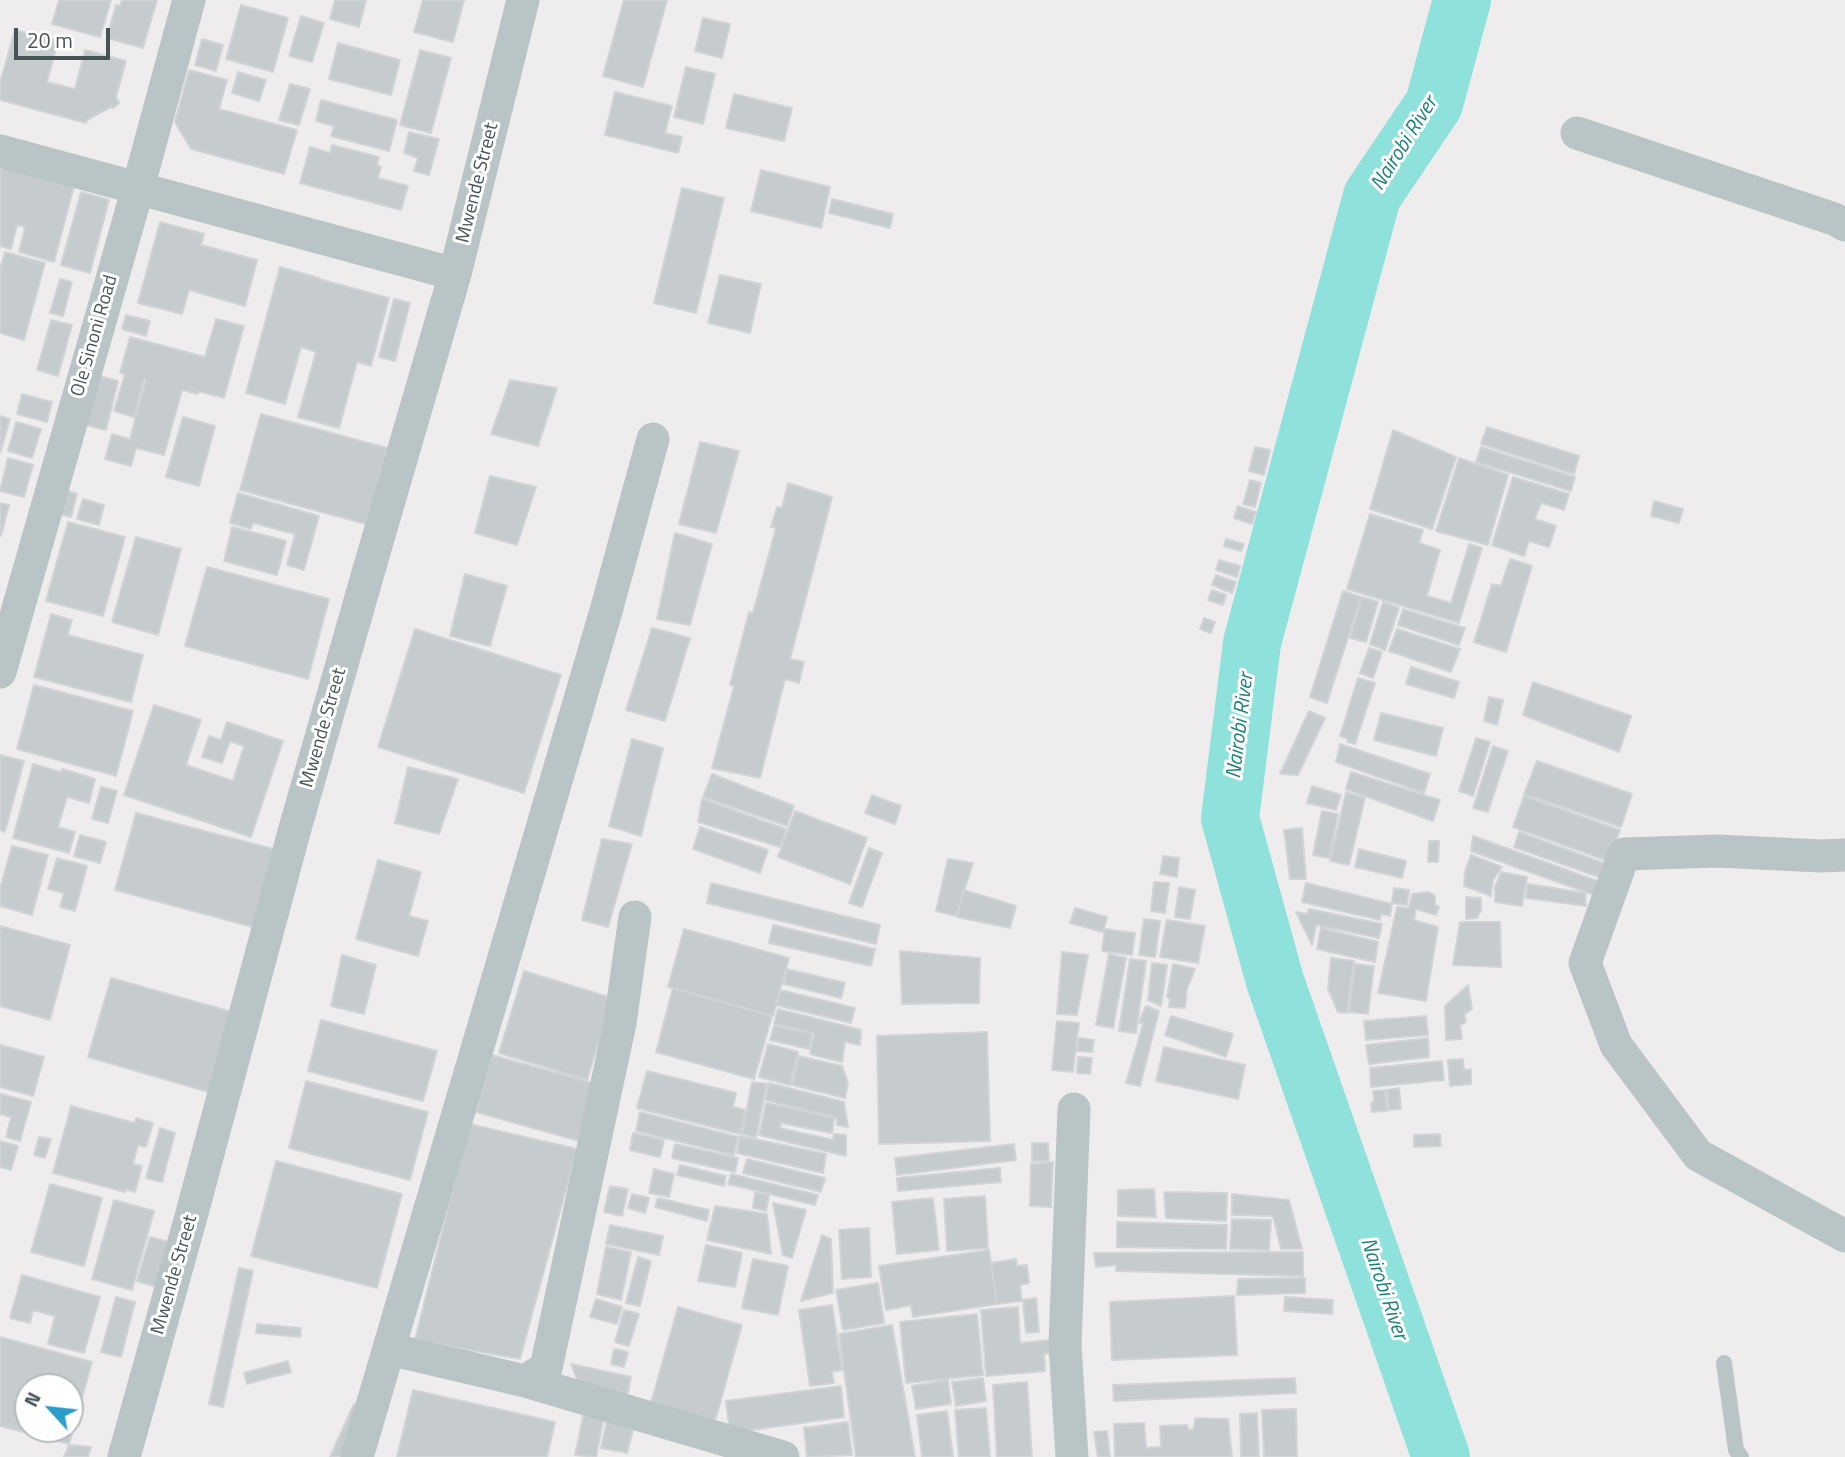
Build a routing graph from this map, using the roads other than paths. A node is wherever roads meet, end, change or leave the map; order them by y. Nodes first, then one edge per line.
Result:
1 (189, 0) edge
2 (523, 0) edge
3 (1577, 133) dead end
4 (0, 150) edge
5 (138, 188) junction
6 (1845, 225) edge
7 (455, 274) junction
8 (653, 439) dead end
9 (0, 672) edge
10 (1845, 855) edge
11 (635, 917) dead end
12 (1074, 1109) dead end
13 (1845, 1236) edge
14 (389, 1349) junction
15 (1724, 1363) dead end
16 (525, 1381) junction
17 (124, 1457) edge
18 (357, 1457) edge
19 (783, 1457) edge
20 (1072, 1457) edge
21 (1741, 1457) edge

1 - 5 street, Ole Sinoni Road
2 - 7 street, Mwende Street
3 - 6 street
4 - 5 street
5 - 7 street
5 - 9 street, Ole Sinoni Road
7 - 17 street, Mwende Street
8 - 14 street
10 - 13 street
11 - 16 street
12 - 20 street
14 - 16 street
14 - 18 street
15 - 21 lane
16 - 19 street

